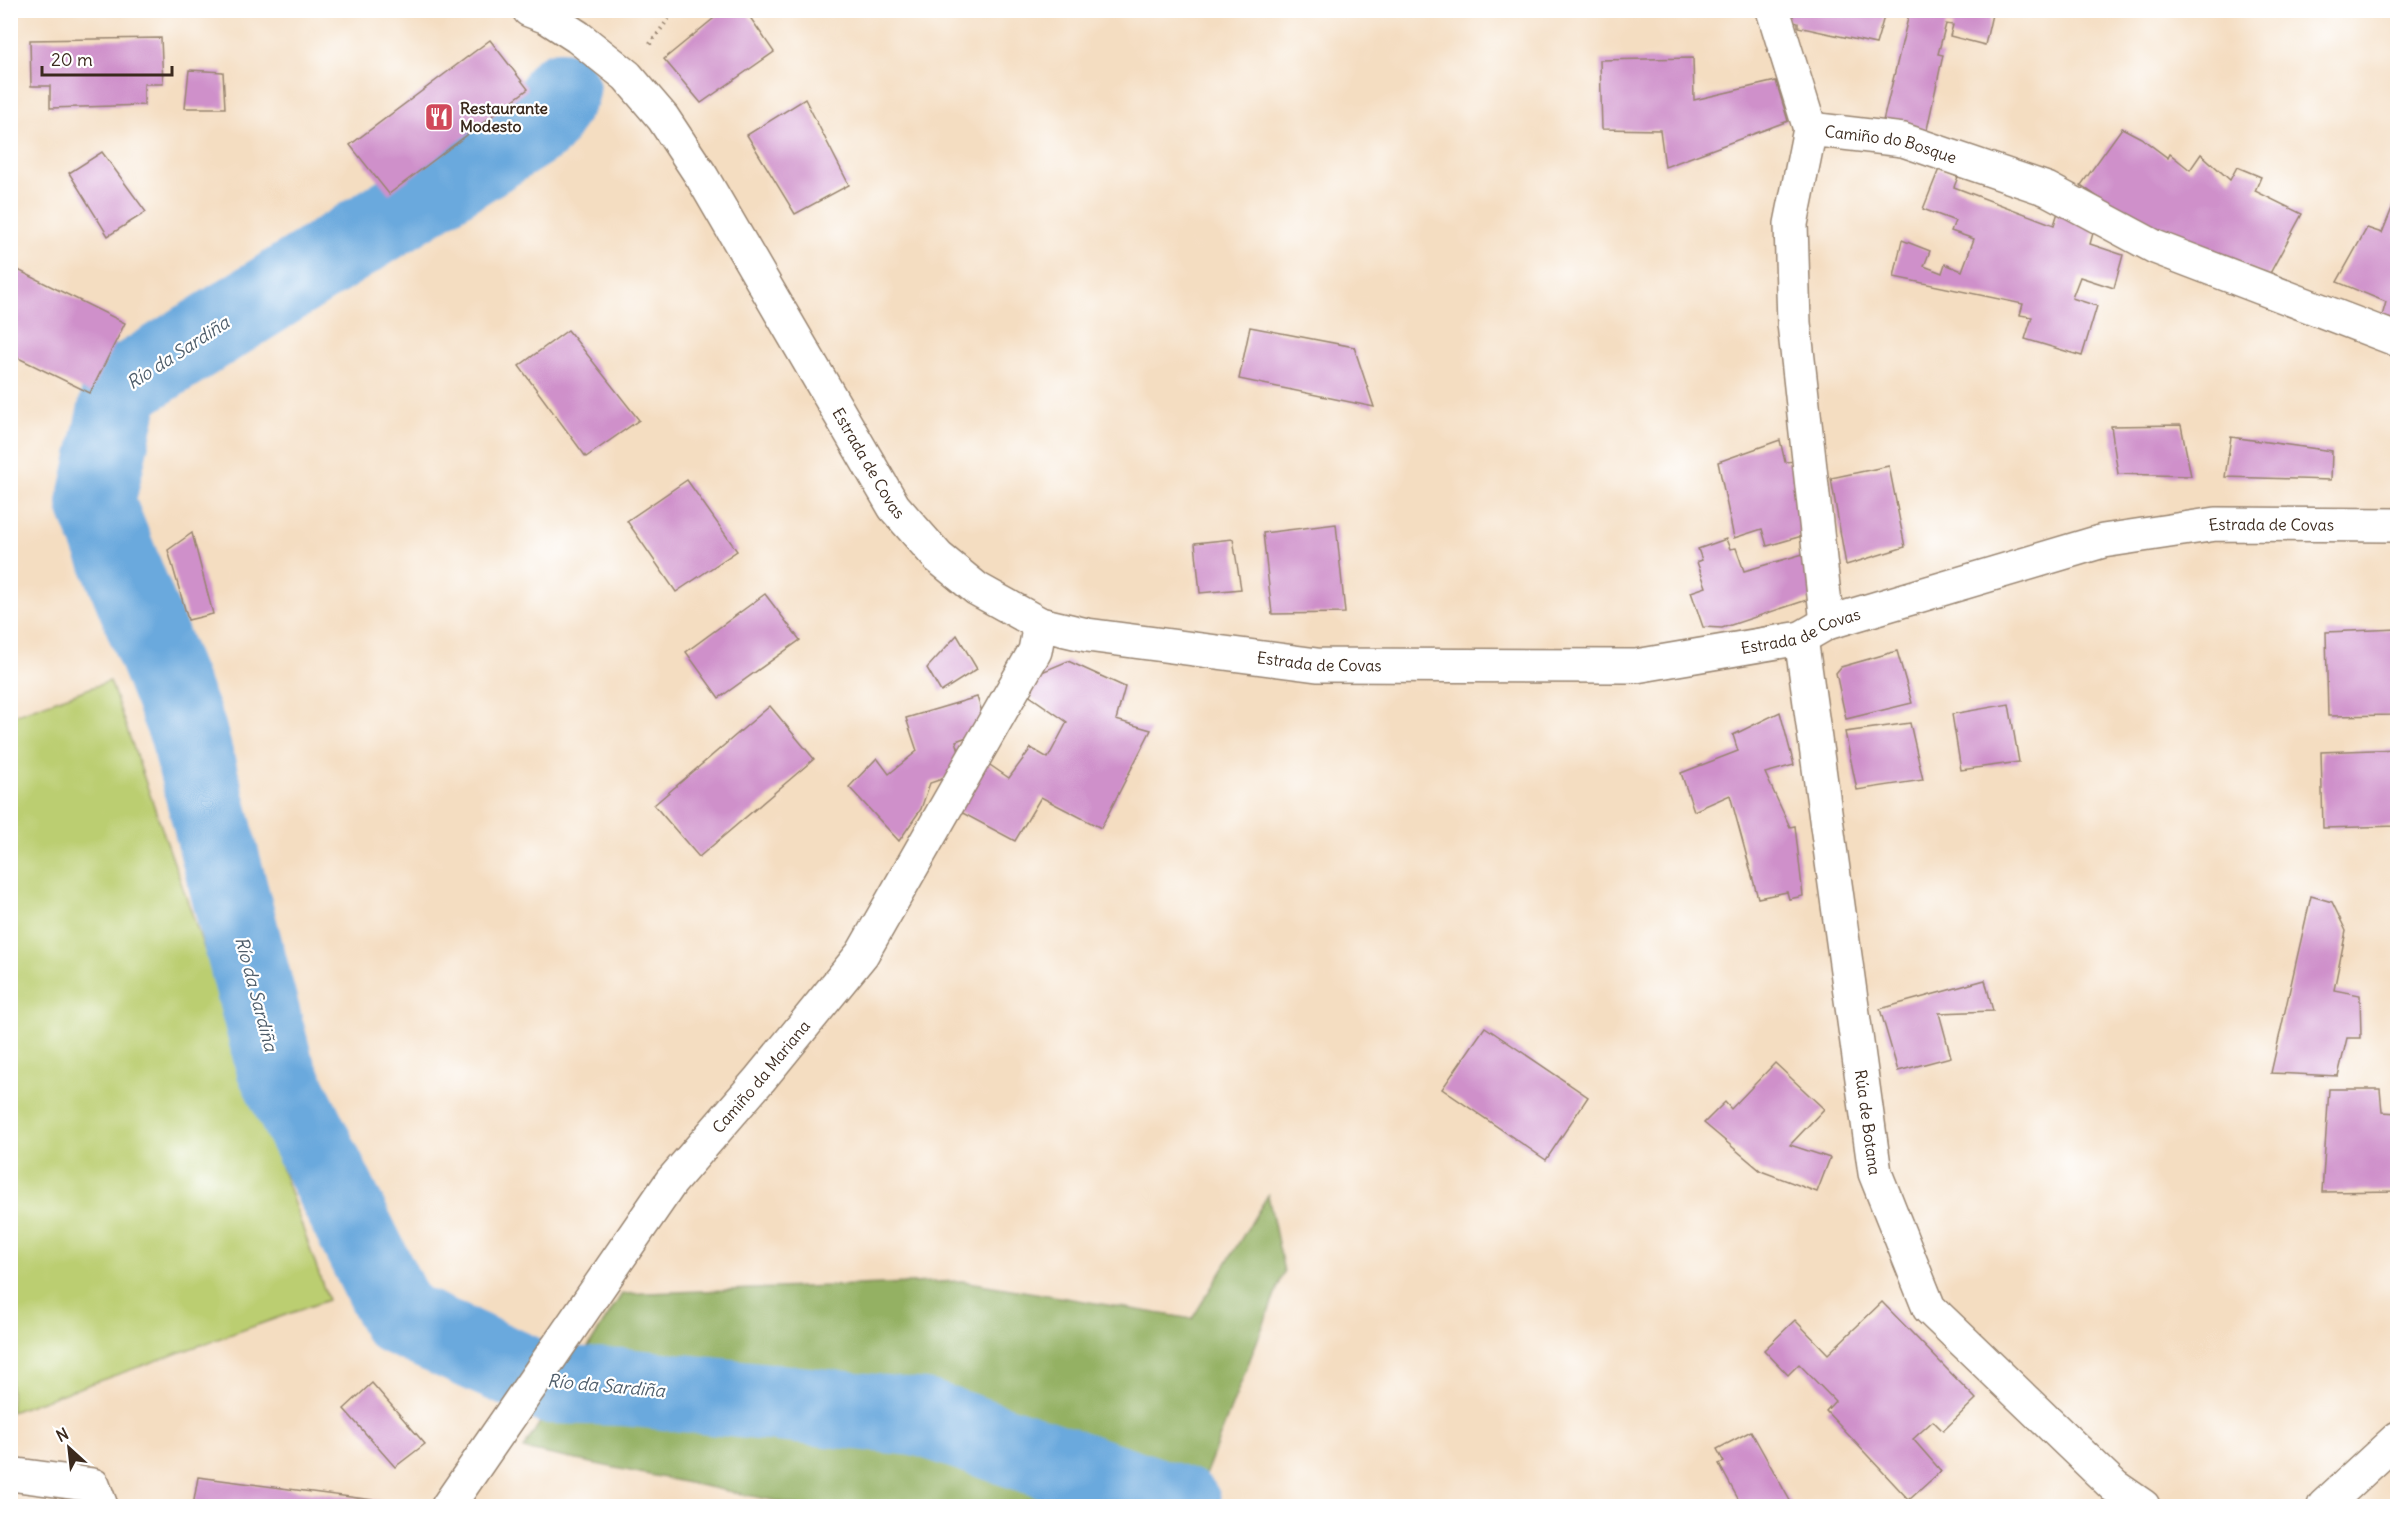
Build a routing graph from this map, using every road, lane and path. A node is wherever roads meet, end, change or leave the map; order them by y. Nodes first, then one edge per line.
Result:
1 (529, 10) edge
2 (1773, 10) edge
3 (1810, 129) junction
4 (2397, 340) edge
5 (2397, 525) edge
6 (1040, 624) junction
7 (1814, 630) junction
8 (2397, 1437) edge
9 (10, 1474) edge
10 (101, 1506) edge
11 (448, 1506) edge
12 (2143, 1506) edge
13 (2324, 1506) edge

1 - 6 street, Estrada de Covas
2 - 3 street
3 - 4 street, Camiño do Bosque
3 - 7 street, Camiño do Bosque
5 - 7 street, Estrada de Covas
6 - 7 street, Estrada de Covas
6 - 11 street, Camiño da Mariana
7 - 12 street, Rúa de Botana
8 - 13 street
9 - 10 street

